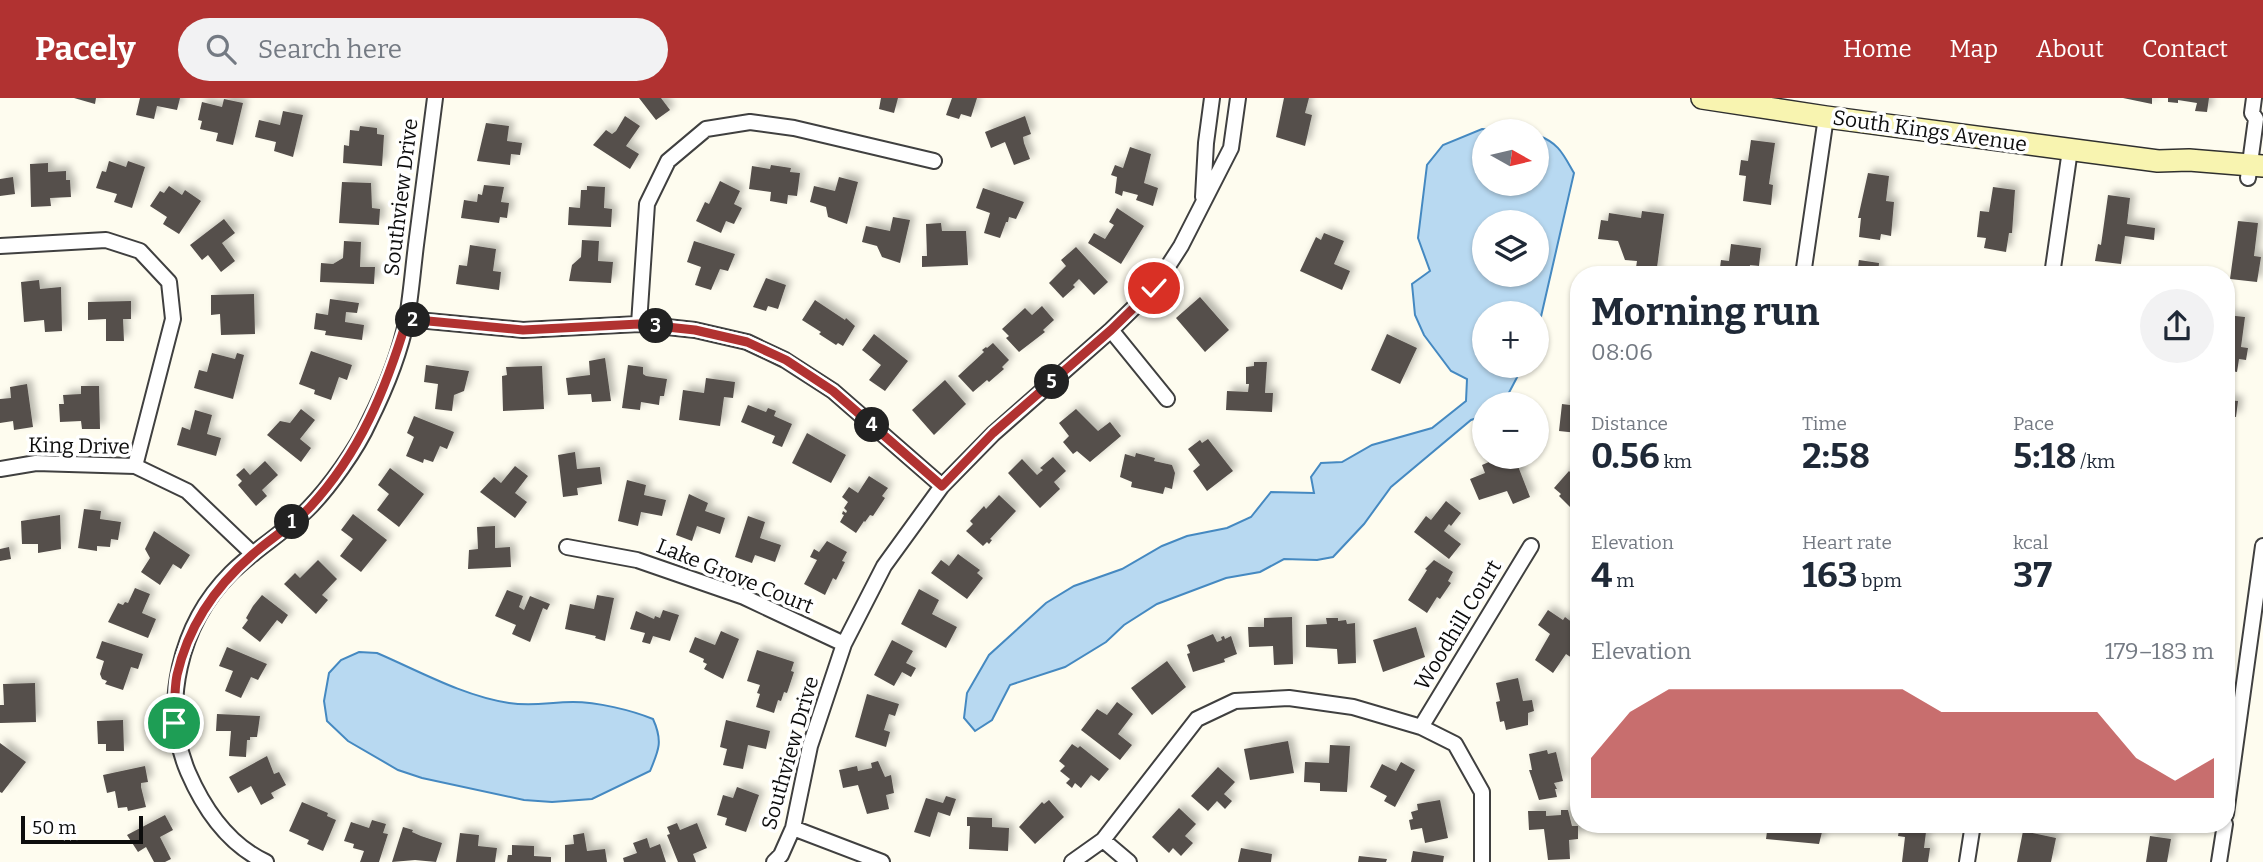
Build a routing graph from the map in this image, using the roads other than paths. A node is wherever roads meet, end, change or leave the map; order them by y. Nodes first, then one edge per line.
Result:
1 (435, 98) edge
2 (1212, 98) edge
3 (1238, 98) edge
4 (1702, 98) edge
5 (2253, 106) edge
6 (1826, 117) junction
7 (2070, 150) junction
8 (934, 161) dead end
9 (2250, 172) edge
10 (1203, 198) junction
11 (0, 246) edge
12 (1804, 266) edge
13 (2053, 266) edge
14 (407, 319) junction
15 (639, 324) junction
16 (1111, 330) junction
17 (1167, 399) dead end
18 (135, 466) junction
19 (0, 469) edge
20 (942, 486) junction
21 (1531, 546) dead end
22 (2263, 546) edge
23 (568, 547) dead end
24 (253, 554) junction
25 (844, 644) junction
26 (1421, 727) junction
27 (2235, 749) edge
28 (793, 828) junction
29 (1972, 833) edge
30 (2224, 833) edge
31 (1103, 840) junction
32 (266, 862) edge
33 (774, 862) edge
34 (882, 862) edge
35 (1072, 862) edge
36 (1129, 862) edge
37 (1482, 862) edge
38 (1967, 862) edge
39 (2219, 862) edge

1 - 14 street, Southview Drive
2 - 10 street, Southview Drive
3 - 10 street, Southview Drive
4 - 6 street, South Kings Avenue
5 - 9 street
6 - 7 street, South Kings Avenue
6 - 12 street
7 - 9 street, South Kings Avenue
7 - 13 street
8 - 15 street
10 - 16 street, Southview Drive
11 - 18 street
14 - 15 street
14 - 24 street, Southview Drive
15 - 20 street
16 - 17 street
16 - 20 street, Southview Drive
18 - 19 street, King Drive
18 - 24 street, King Drive
20 - 25 street, Southview Drive
21 - 26 street, Woodhill Court
22 - 27 street
23 - 25 street, Lake Grove Court
24 - 32 street, Southview Drive
25 - 28 street, Southview Drive
26 - 31 street
26 - 37 street
28 - 33 street, Southview Drive
28 - 34 street
29 - 38 street
30 - 39 street
31 - 35 street
31 - 36 street

